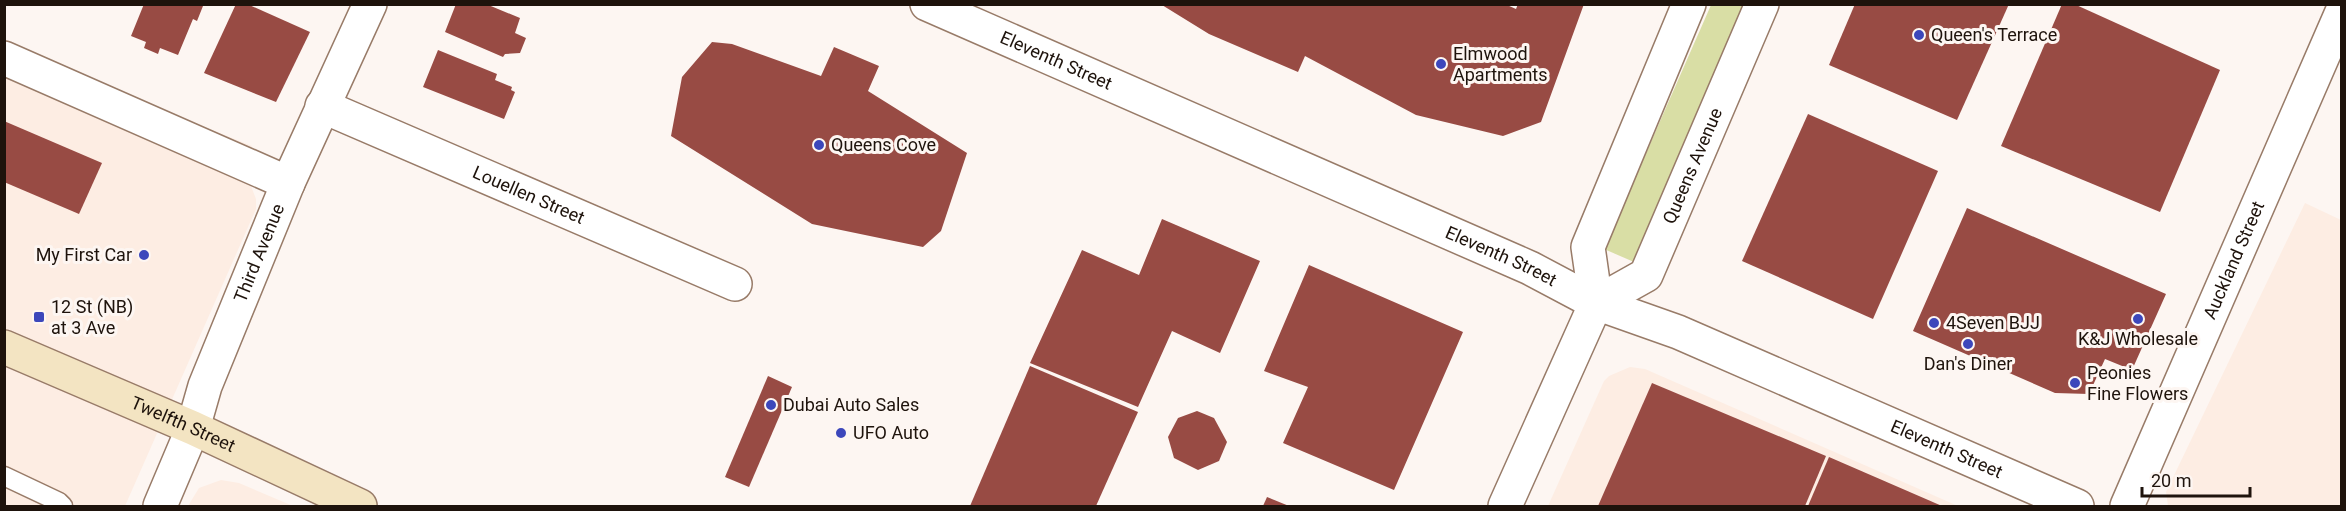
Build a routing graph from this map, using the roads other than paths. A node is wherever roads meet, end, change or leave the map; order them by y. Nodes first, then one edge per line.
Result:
1 (370, 4) edge
2 (927, 4) edge
3 (1689, 4) edge
4 (1762, 4) edge
5 (2342, 12) edge
6 (4, 58) edge
7 (322, 106) junction
8 (288, 183) junction
9 (735, 284) dead end
10 (1596, 303) junction
11 (4, 347) edge
12 (194, 428) junction
13 (4, 476) edge
14 (63, 507) edge
15 (160, 507) edge
16 (360, 507) edge
17 (1505, 507) edge
18 (2076, 507) edge
19 (2127, 507) edge

1 - 7 street, Third Avenue
2 - 10 street, Eleventh Street
3 - 10 street
4 - 10 street, Queens Avenue
5 - 19 street, Auckland Street
6 - 8 street
7 - 8 street, Third Avenue
7 - 9 street, Louellen Street
8 - 12 street, Third Avenue
10 - 17 street
10 - 18 street, Eleventh Street
11 - 12 street, Twelfth Street
12 - 15 street, Third Avenue
12 - 16 street, Twelfth Street
13 - 14 lane

